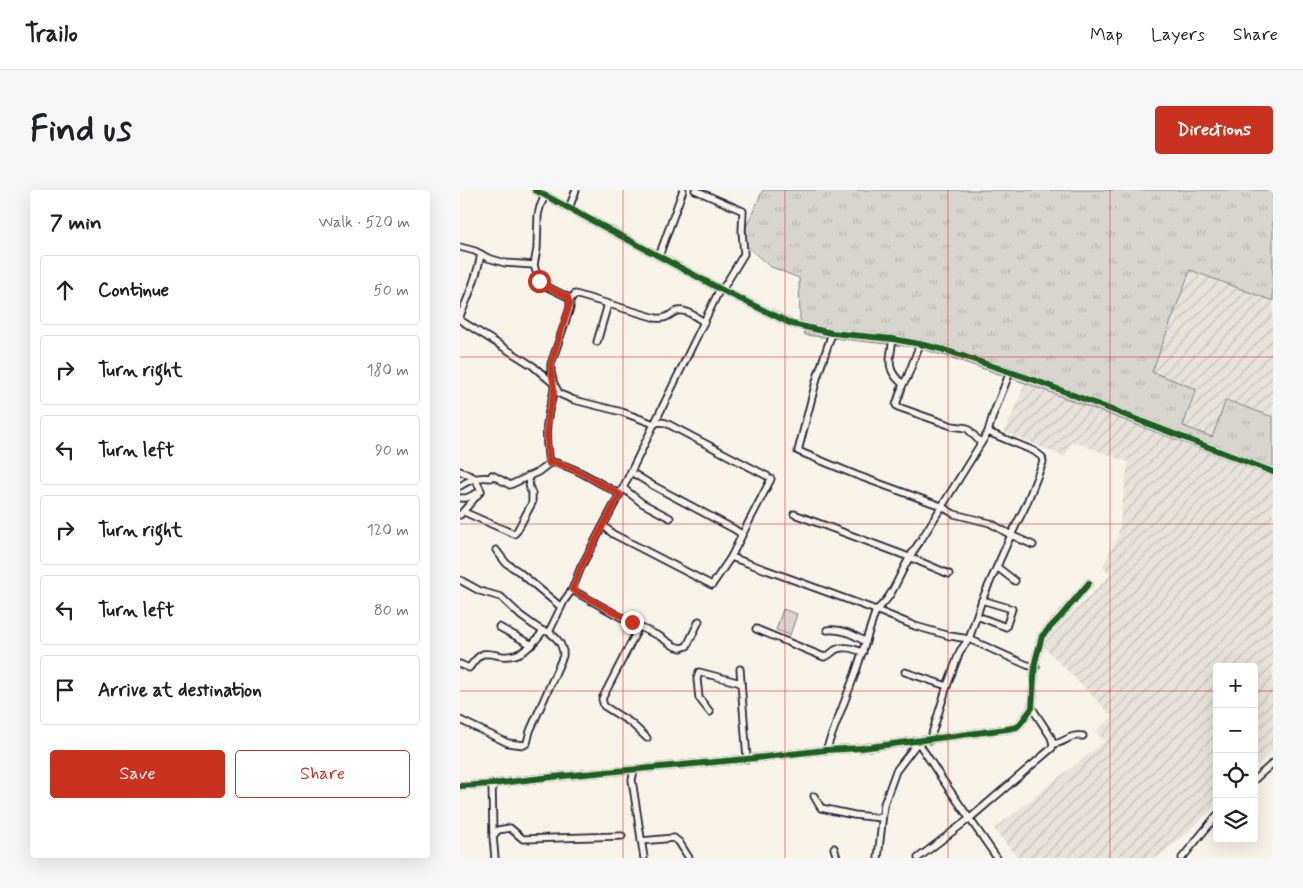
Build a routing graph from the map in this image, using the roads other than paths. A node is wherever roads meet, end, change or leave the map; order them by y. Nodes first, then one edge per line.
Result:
1 (535, 190) edge
2 (576, 190) edge
3 (683, 190) edge
4 (695, 190) edge
5 (545, 195) junction
6 (569, 208) junction
7 (460, 247) edge
8 (481, 254) junction
9 (659, 256) junction
10 (534, 266) junction
11 (721, 289) junction
12 (570, 300) junction
13 (608, 304) junction
14 (460, 316) edge
15 (460, 320) edge
16 (704, 322) junction
17 (832, 332) junction
18 (893, 339) junction
19 (597, 342) dead end
20 (920, 344) junction
21 (1010, 372) junction
22 (554, 384) junction
23 (903, 384) junction
24 (654, 424) junction
25 (988, 432) junction
26 (981, 443) junction
27 (549, 464) junction
28 (460, 471) edge
29 (631, 472) junction
30 (1273, 472) edge
31 (528, 476) junction
32 (475, 478) junction
33 (460, 486) edge
34 (624, 488) junction
35 (481, 491) junction
36 (620, 494) junction
37 (460, 498) edge
38 (941, 506) junction
39 (462, 514) edge
40 (794, 514) dead end
41 (670, 518) dead end
42 (604, 526) junction
43 (1011, 535) junction
44 (741, 537) junction
45 (1033, 545) dead end
46 (496, 550) dead end
47 (731, 557) junction
48 (909, 557) junction
49 (997, 567) junction
50 (949, 574) dead end
51 (460, 580) edge
52 (1016, 581) dead end
53 (1089, 583) dead end
54 (572, 590) junction
55 (982, 600) junction
56 (561, 607) junction
57 (876, 610) junction
58 (976, 616) junction
59 (699, 621) dead end
60 (637, 626) junction
61 (498, 627) dead end
62 (756, 630) dead end
63 (827, 630) dead end
64 (546, 632) junction
65 (969, 639) junction
66 (866, 642) junction
67 (532, 645) junction
68 (863, 652) junction
69 (460, 664) edge
70 (1036, 666) junction
71 (740, 669) dead end
72 (905, 672) dead end
73 (741, 683) junction
74 (947, 686) junction
75 (1032, 708) junction
76 (710, 712) dead end
77 (460, 720) edge
78 (1083, 736) dead end
79 (647, 738) dead end
80 (930, 740) junction
81 (918, 742) junction
82 (1053, 744) junction
83 (826, 750) junction
84 (747, 759) junction
85 (1273, 763) edge
86 (634, 770) junction
87 (1258, 776) edge
88 (492, 784) junction
89 (460, 786) edge
90 (814, 796) dead end
91 (882, 818) junction
92 (969, 819) junction
93 (1213, 821) edge
94 (493, 836) junction
95 (622, 836) dead end
96 (641, 841) junction
97 (834, 848) dead end
98 (495, 858) edge
99 (644, 858) edge
100 (689, 858) edge
101 (837, 858) edge
102 (878, 858) edge
103 (918, 858) edge
104 (997, 858) edge
105 (1182, 858) edge

1 - 5 street
2 - 6 street
3 - 9 street
4 - 11 street
5 - 6 street
5 - 10 street
6 - 9 street
7 - 8 street
8 - 10 street
8 - 14 street
9 - 11 street
10 - 12 street
11 - 16 street
11 - 17 street
12 - 13 street
12 - 22 street
13 - 16 street
13 - 19 street
15 - 22 street
16 - 24 street
17 - 18 street
17 - 38 street
18 - 20 street
18 - 23 street
20 - 21 street
20 - 23 street
21 - 25 street
21 - 30 street
22 - 24 street
22 - 27 street
23 - 26 street
24 - 29 street
24 - 44 street
25 - 26 street
25 - 43 street
26 - 38 street
27 - 31 street
27 - 36 street
28 - 32 street
29 - 34 street
29 - 44 street
31 - 32 street
31 - 39 street
32 - 33 street
32 - 35 street
34 - 36 street
34 - 41 street
35 - 37 street
35 - 39 street
36 - 42 street
38 - 43 street
38 - 48 street
40 - 48 street
42 - 47 street
42 - 54 street
43 - 45 street
43 - 49 street
44 - 47 street
46 - 56 street
47 - 57 street
48 - 50 street
48 - 57 street
49 - 52 street
49 - 55 street
51 - 64 street
53 - 70 street
54 - 56 street
54 - 60 street
55 - 58 street
55 - 58 street
56 - 64 street
57 - 65 street
57 - 66 street
58 - 65 street
59 - 60 street
60 - 79 street
61 - 67 street
62 - 68 street
63 - 66 street
64 - 67 street
64 - 77 street
65 - 70 street
65 - 74 street
66 - 68 street
67 - 69 street
68 - 83 street
70 - 75 street
71 - 73 street
72 - 74 street
73 - 76 street
73 - 84 street
74 - 80 street
75 - 80 street
75 - 82 street
78 - 82 street
80 - 81 street
81 - 83 street
81 - 91 street
81 - 92 street
82 - 92 street
83 - 84 street
84 - 86 street
85 - 87 street
86 - 88 street
86 - 96 street
88 - 89 street
88 - 94 street
90 - 91 street
91 - 102 street
92 - 103 street
92 - 104 street
93 - 105 street
94 - 95 street
94 - 98 street
96 - 99 street
96 - 100 street
97 - 101 street

